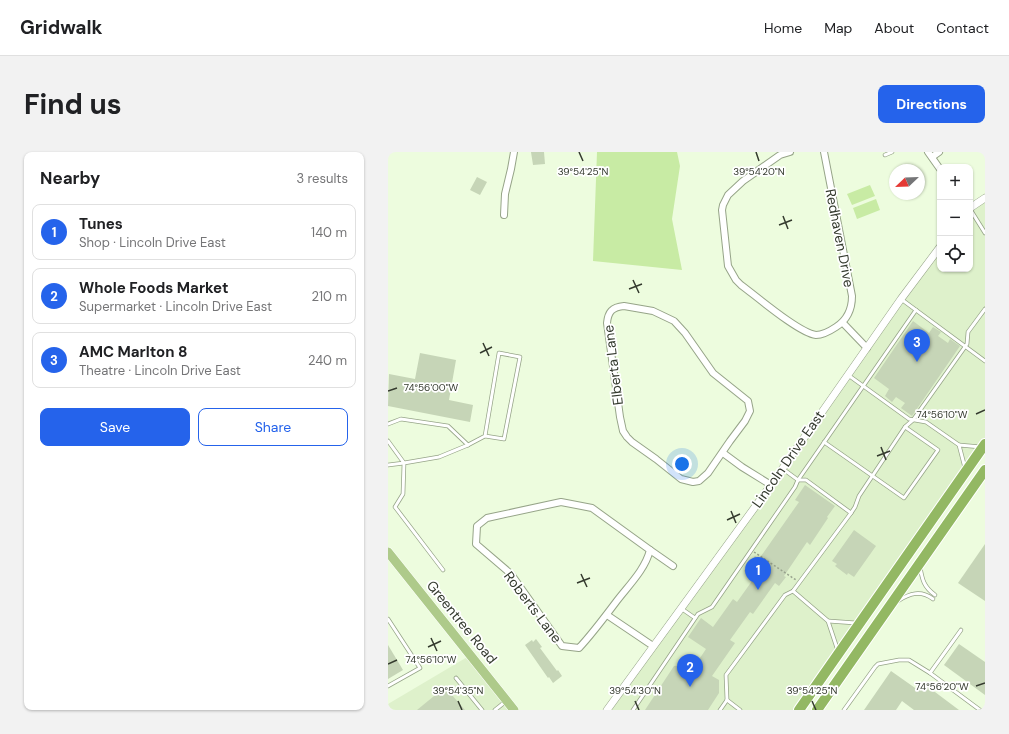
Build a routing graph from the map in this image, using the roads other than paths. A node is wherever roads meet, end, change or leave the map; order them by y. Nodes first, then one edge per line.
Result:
1 (514, 152) edge
2 (790, 152) edge
3 (824, 152) edge
4 (892, 152) edge
5 (939, 152) edge
6 (884, 155) dead end
7 (930, 155) edge
8 (937, 166) edge
9 (985, 198) edge
10 (973, 206) edge
11 (973, 213) edge
12 (504, 215) dead end
13 (985, 233) edge
14 (937, 251) edge
15 (901, 299) junction
16 (985, 309) edge
17 (916, 310) junction
18 (843, 323) junction
19 (965, 346) junction
20 (867, 348) junction
21 (985, 361) edge
22 (848, 375) junction
23 (863, 386) junction
24 (914, 420) junction
25 (388, 424) edge
26 (905, 427) junction
27 (485, 436) junction
28 (388, 441) edge
29 (824, 442) junction
30 (468, 445) junction
31 (959, 445) junction
32 (984, 446) edge
33 (723, 453) junction
34 (404, 463) junction
35 (388, 465) edge
36 (782, 468) junction
37 (985, 470) edge
38 (966, 471) junction
39 (872, 476) junction
40 (798, 480) junction
41 (770, 485) junction
42 (851, 513) junction
43 (650, 550) junction
44 (388, 552) edge
45 (920, 563) junction
46 (673, 566) dead end
47 (443, 570) dead end
48 (793, 591) junction
49 (935, 595) dead end
50 (933, 599) dead end
51 (890, 606) junction
52 (681, 608) junction
53 (607, 615) junction
54 (695, 618) junction
55 (388, 619) edge
56 (828, 621) junction
57 (859, 623) junction
58 (961, 630) dead end
59 (653, 646) junction
60 (839, 653) junction
61 (930, 674) junction
62 (456, 678) dead end
63 (388, 686) edge
64 (727, 700) junction
65 (507, 701) junction
66 (482, 710) edge
67 (495, 710) edge
68 (514, 710) edge
69 (607, 710) edge
70 (633, 710) edge
71 (720, 710) edge
72 (740, 710) edge
73 (799, 710) edge
74 (817, 710) edge
75 (844, 710) edge
76 (980, 710) edge

1 - 12 street
2 - 18 street
3 - 18 street, Redhaven Drive
4 - 6 lane
5 - 7 street
7 - 8 street
9 - 10 street
11 - 13 lane
14 - 15 street, Lincoln Drive East
15 - 17 lane
15 - 20 street, Lincoln Drive East
16 - 19 lane
17 - 19 lane
17 - 23 lane
18 - 20 street
19 - 21 lane
19 - 24 lane
20 - 22 street, Lincoln Drive East
22 - 23 lane
22 - 36 street, Lincoln Drive East
23 - 24 lane
23 - 29 lane
24 - 26 lane
24 - 31 lane
25 - 30 lane
26 - 39 lane
26 - 39 lane
27 - 27 lane
27 - 30 lane
28 - 34 lane
29 - 39 lane
29 - 40 lane
30 - 34 lane
31 - 32 lane
31 - 38 lane
32 - 38 highway
33 - 33 street, Elberta Lane
33 - 41 street
34 - 35 lane
34 - 47 lane
36 - 40 lane
36 - 41 street, Lincoln Drive East
37 - 45 highway
38 - 57 highway
39 - 42 lane
40 - 42 lane
40 - 54 lane
41 - 52 street, Lincoln Drive East
42 - 48 lane
43 - 46 street
43 - 53 street, Roberts Lane
43 - 53 street, Roberts Lane
44 - 65 main road, Greentree Road
45 - 49 lane
45 - 51 highway
48 - 56 lane
48 - 64 lane
50 - 51 lane
51 - 74 highway
52 - 54 lane
52 - 59 street, Lincoln Drive East
53 - 59 street
54 - 70 lane
55 - 63 lane
56 - 57 lane
56 - 60 lane
57 - 60 highway
58 - 61 lane
59 - 69 street, Lincoln Drive East
60 - 73 highway
61 - 75 lane
61 - 76 lane
62 - 66 lane
64 - 71 lane
64 - 72 lane
65 - 67 lane
65 - 68 main road, Greentree Road

